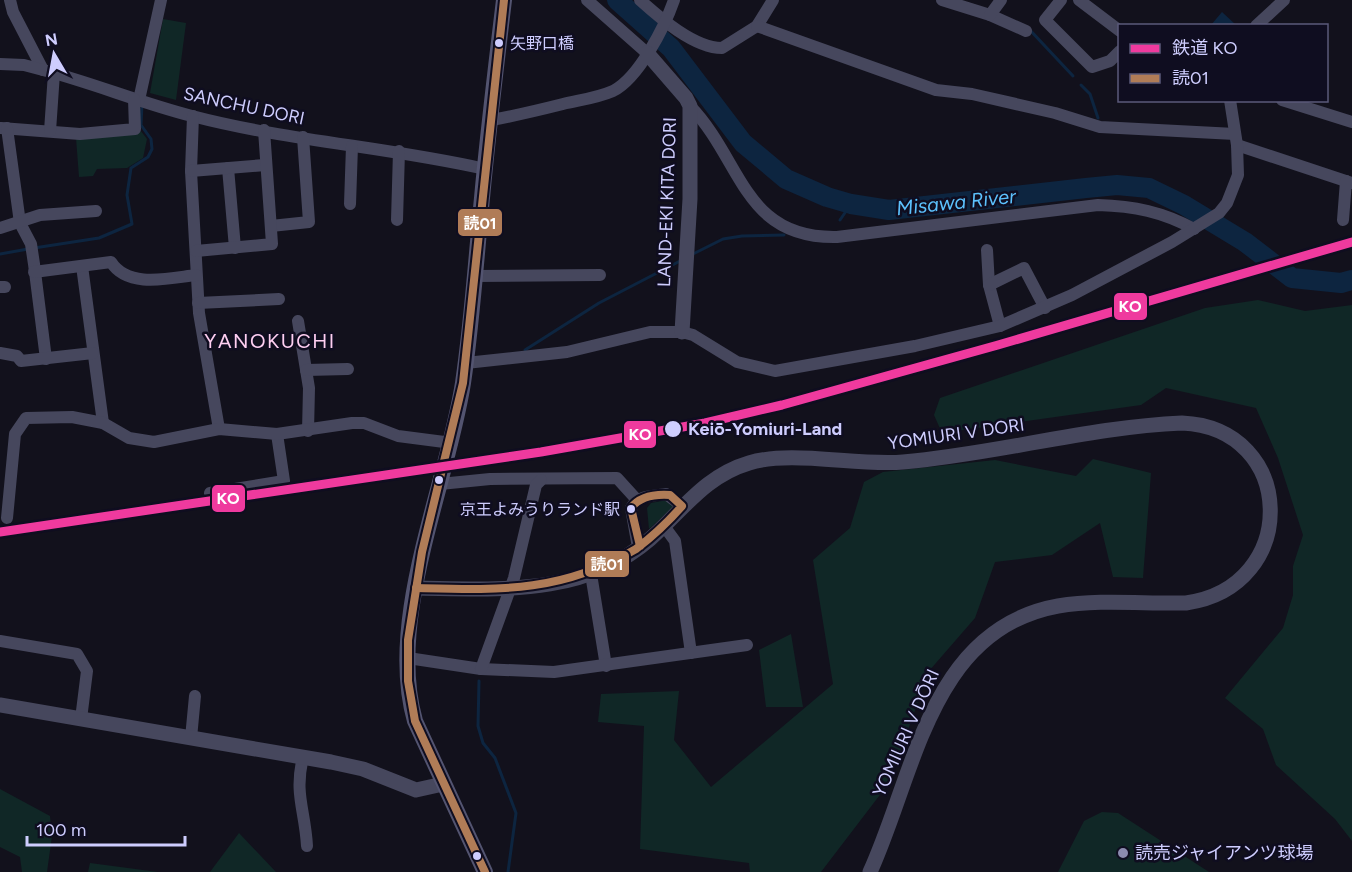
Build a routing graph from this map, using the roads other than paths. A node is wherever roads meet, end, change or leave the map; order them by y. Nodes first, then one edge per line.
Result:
1 (10, 0) edge
2 (161, 0) edge
3 (504, 0) edge
4 (587, 0) edge
5 (640, 0) edge
6 (674, 0) edge
7 (773, 0) edge
8 (942, 0) edge
9 (1001, 0) edge
10 (1060, 0) edge
11 (1079, 0) edge
12 (1284, 0) edge
13 (990, 15) junction
14 (666, 23) junction
15 (1259, 24) edge
16 (757, 26) junction
17 (1118, 30) edge
18 (1026, 31) dead end
19 (647, 52) junction
20 (1118, 52) edge
21 (0, 64) edge
22 (48, 71) junction
23 (141, 100) junction
24 (1230, 102) edge
25 (1288, 102) edge
26 (690, 106) junction
27 (193, 116) junction
28 (491, 120) junction
29 (1352, 122) edge
30 (4, 128) edge
31 (50, 130) junction
32 (264, 130) junction
33 (303, 137) junction
34 (1236, 140) junction
35 (352, 146) junction
36 (399, 151) junction
37 (266, 165) junction
38 (228, 168) junction
39 (485, 169) junction
40 (191, 171) junction
41 (1349, 182) edge
42 (350, 204) dead end
43 (96, 211) dead end
44 (397, 220) dead end
45 (1342, 220) dead end
46 (20, 222) junction
47 (271, 226) junction
48 (0, 228) edge
49 (1196, 228) junction
50 (235, 248) junction
51 (987, 250) dead end
52 (196, 251) junction
53 (82, 266) junction
54 (34, 272) junction
55 (600, 274) dead end
56 (196, 275) junction
57 (475, 276) junction
58 (989, 285) junction
59 (279, 299) dead end
60 (198, 303) junction
61 (1045, 308) junction
62 (298, 321) dead end
63 (1000, 326) junction
64 (682, 332) junction
65 (0, 353) edge
66 (93, 353) junction
67 (46, 359) junction
68 (466, 363) junction
69 (348, 369) dead end
70 (306, 370) junction
71 (103, 423) junction
72 (219, 429) junction
73 (308, 431) junction
74 (277, 434) junction
75 (452, 443) junction
76 (541, 480) junction
77 (440, 484) junction
78 (210, 493) dead end
79 (637, 500) junction
80 (682, 506) junction
81 (7, 518) dead end
82 (664, 526) junction
83 (640, 546) junction
84 (591, 574) junction
85 (416, 588) junction
86 (510, 589) junction
87 (0, 641) edge
88 (747, 645) dead end
89 (691, 653) junction
90 (408, 658) junction
91 (606, 666) junction
92 (481, 669) junction
93 (195, 696) dead end
94 (0, 705) edge
95 (81, 719) junction
96 (191, 738) junction
97 (303, 758) junction
98 (443, 784) junction
99 (307, 846) dead end
100 (485, 872) edge
101 (870, 872) edge

1 - 22 street
2 - 23 street
3 - 28 main road
4 - 19 street
5 - 14 street
6 - 14 street
7 - 16 street
8 - 13 street
9 - 13 street
10 - 20 street
11 - 17 street
12 - 15 street
13 - 18 street
14 - 16 street
14 - 19 street
16 - 34 street
19 - 26 street, LAND-EKI KITA DORI
19 - 28 street
21 - 22 street, SANCHU DORI
22 - 23 street, SANCHU DORI
22 - 31 street
23 - 27 street, SANCHU DORI
23 - 31 street
24 - 34 street
25 - 29 street
26 - 49 street
26 - 64 street, LAND-EKI KITA DORI
27 - 32 street, SANCHU DORI
27 - 40 street
28 - 39 main road
30 - 31 street
30 - 46 street
32 - 33 street, SANCHU DORI
32 - 37 street
33 - 35 street, SANCHU DORI
33 - 47 street
34 - 41 street
34 - 49 street
35 - 36 street, SANCHU DORI
35 - 42 street
36 - 39 street, SANCHU DORI
36 - 44 street
37 - 38 street
37 - 47 street
38 - 40 street
38 - 50 street
39 - 57 main road
40 - 52 street
41 - 45 street
43 - 46 street
46 - 48 street
46 - 54 street
47 - 50 street
49 - 61 street
50 - 52 street
51 - 58 street
52 - 56 street
53 - 54 street
53 - 56 street
53 - 66 street
54 - 67 street
55 - 57 street
56 - 60 street
57 - 68 main road
58 - 61 street
58 - 63 street
59 - 60 street
60 - 72 street
61 - 63 street
62 - 70 street
63 - 64 street
64 - 68 street
65 - 67 street
66 - 67 street
66 - 71 street
68 - 75 main road
69 - 70 street
70 - 73 street
71 - 72 street
71 - 81 street
72 - 74 street
73 - 74 street
73 - 75 street
74 - 78 street
75 - 77 main road
76 - 77 street
76 - 79 street
76 - 86 street
77 - 85 main road
79 - 80 street
79 - 83 street
80 - 82 street
80 - 101 street, YOMIURI V DŌRI
82 - 83 street
82 - 89 street
83 - 84 street
84 - 86 street
84 - 91 street
85 - 86 street
85 - 90 main road
86 - 92 street
87 - 95 street
88 - 89 street
89 - 91 street
90 - 92 street
90 - 98 main road
91 - 92 street
93 - 96 street
94 - 95 street
95 - 96 street
96 - 97 street
97 - 98 street
97 - 99 street
98 - 100 main road

